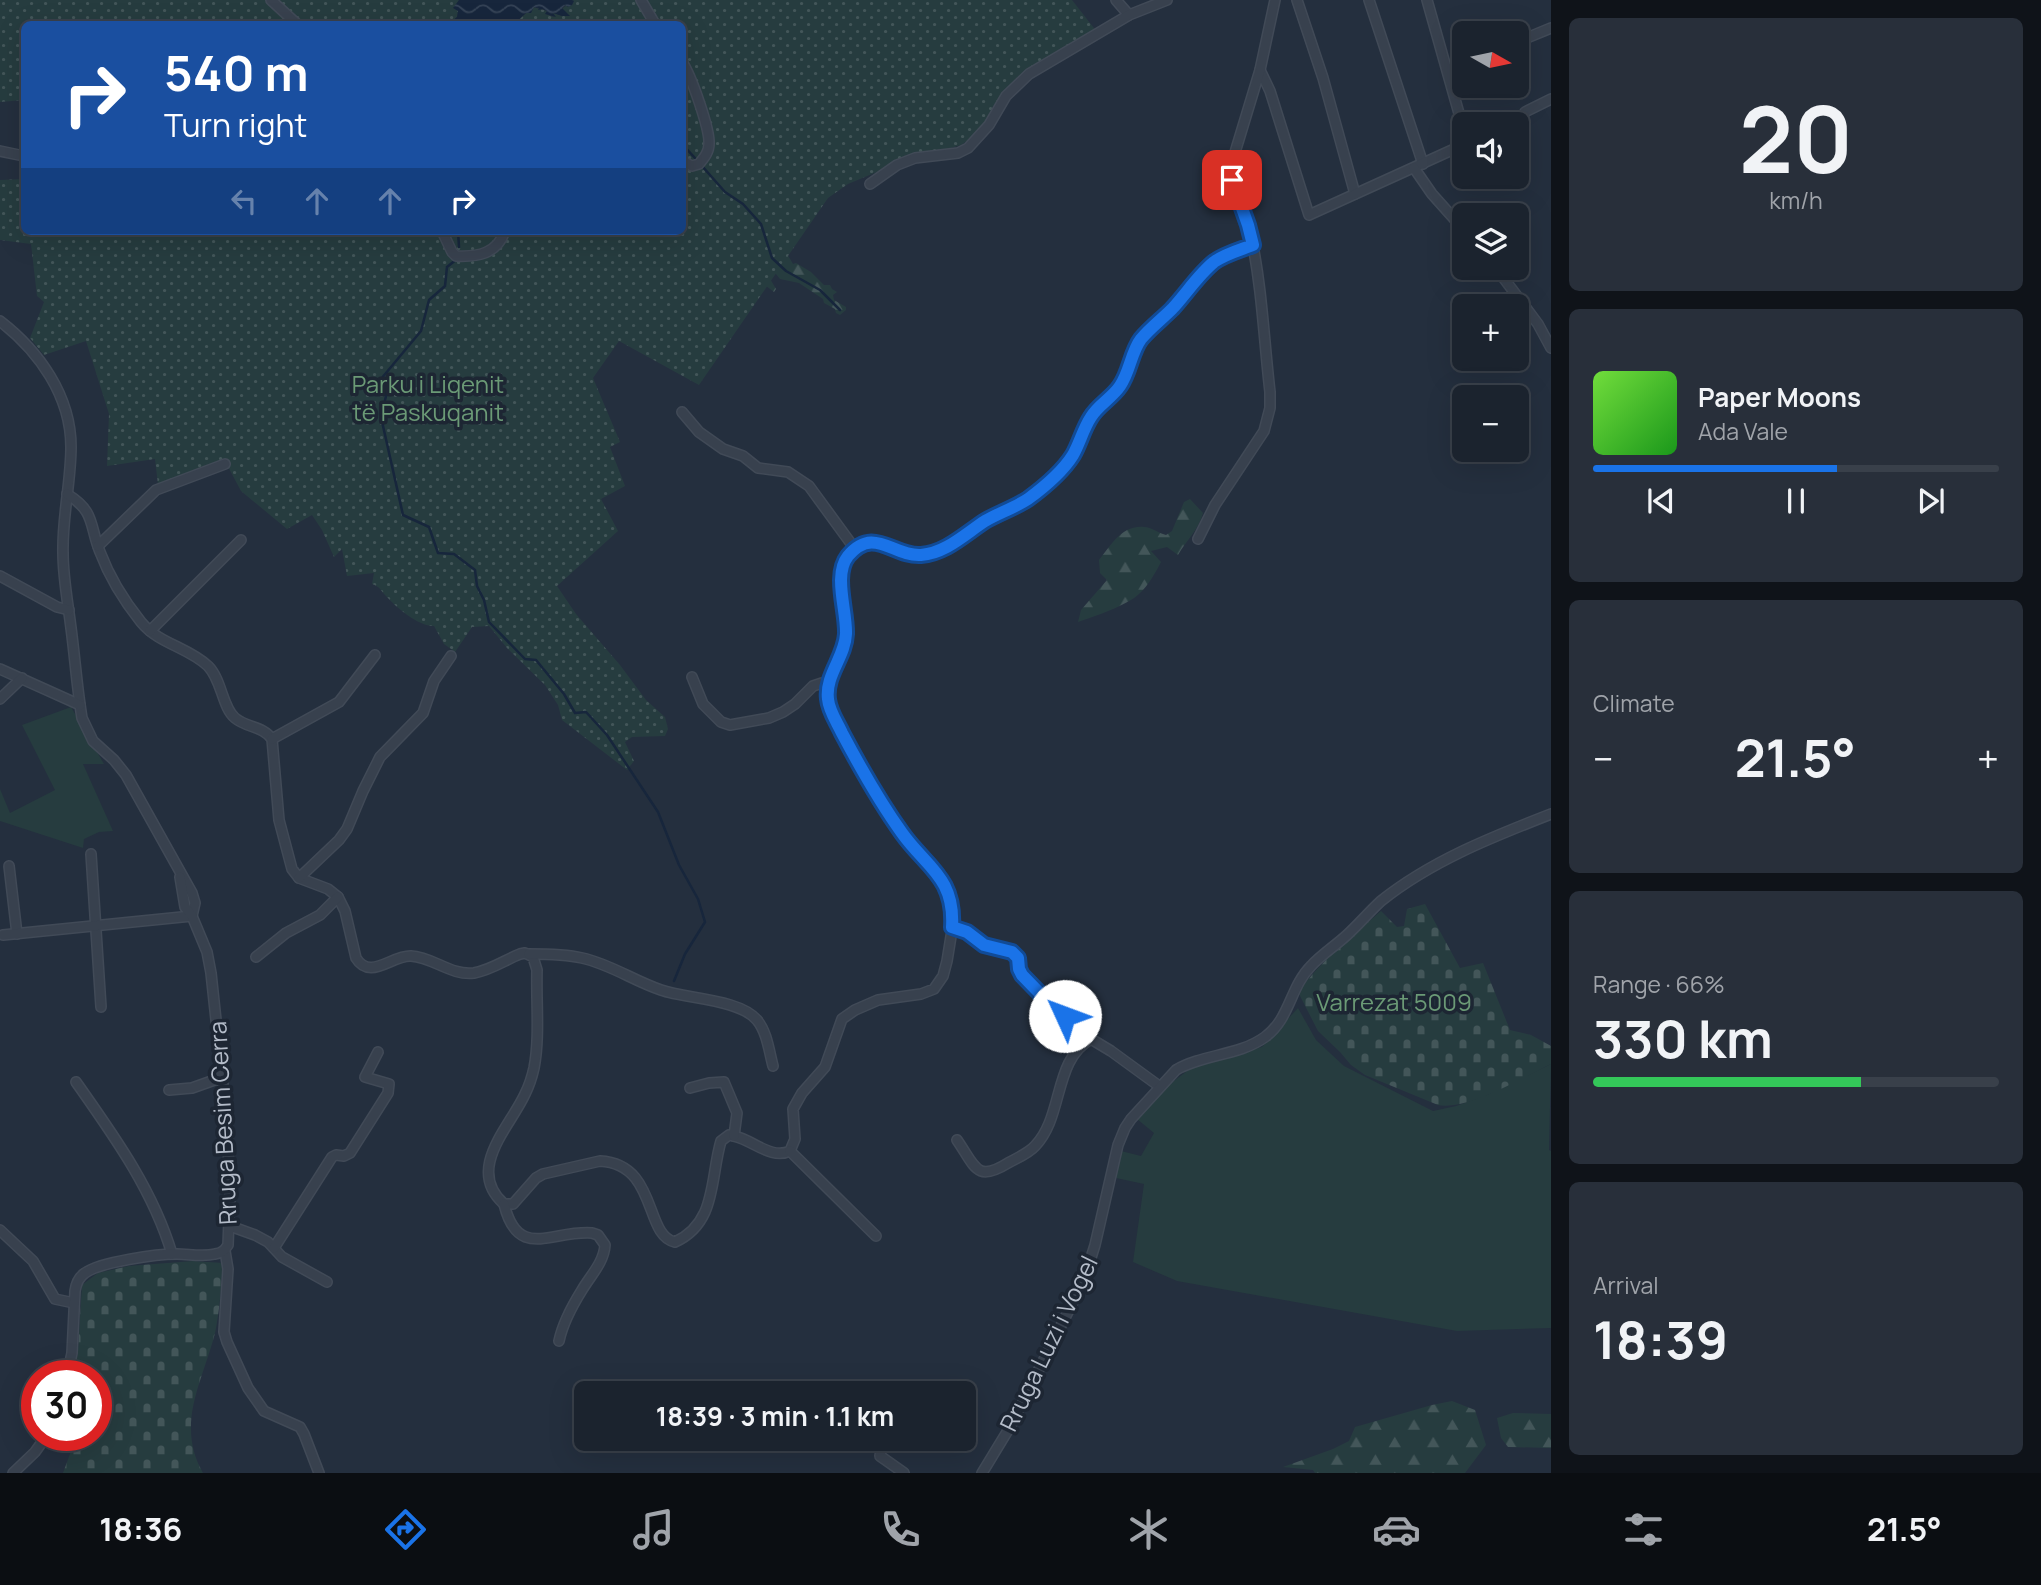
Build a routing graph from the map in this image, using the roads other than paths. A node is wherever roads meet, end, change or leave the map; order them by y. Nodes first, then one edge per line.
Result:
1 (271, 0) edge
2 (640, 0) edge
3 (1116, 0) edge
4 (1167, 0) edge
5 (1275, 0) edge
6 (1297, 0) edge
7 (1369, 0) edge
8 (1427, 0) edge
9 (1129, 15) junction
10 (294, 21) edge
11 (653, 21) edge
12 (1551, 28) edge
13 (1530, 37) edge
14 (686, 71) edge
15 (1260, 71) junction
16 (1551, 99) edge
17 (1525, 112) dead end
18 (0, 151) edge
19 (19, 155) dead end
20 (686, 164) edge
21 (1419, 166) junction
22 (870, 184) dead end
23 (1355, 194) junction
24 (1452, 217) edge
25 (444, 235) edge
26 (504, 235) edge
27 (1253, 245) junction
28 (1505, 280) edge
29 (0, 321) edge
30 (1551, 348) edge
31 (682, 412) dead end
32 (225, 464) dead end
33 (67, 494) junction
34 (1198, 539) dead end
35 (241, 540) dead end
36 (98, 546) junction
37 (855, 549) junction
38 (0, 576) edge
39 (69, 610) junction
40 (150, 631) junction
41 (375, 655) dead end
42 (451, 656) dead end
43 (0, 669) edge
44 (692, 677) dead end
45 (22, 678) junction
46 (828, 685) junction
47 (0, 699) edge
48 (80, 705) junction
49 (272, 739) junction
50 (1551, 814) edge
51 (91, 854) dead end
52 (9, 866) dead end
53 (299, 878) junction
54 (338, 897) junction
55 (192, 916) junction
56 (94, 926) junction
57 (952, 927) junction
58 (17, 934) junction
59 (3, 935) dead end
60 (528, 954) junction
61 (256, 957) dead end
62 (100, 1007) dead end
63 (1091, 1039) junction
64 (378, 1052) dead end
65 (773, 1066) dead end
66 (223, 1077) junction
67 (76, 1082) dead end
68 (1159, 1086) junction
69 (690, 1088) dead end
70 (169, 1090) dead end
71 (734, 1136) junction
72 (957, 1140) dead end
73 (790, 1151) junction
74 (504, 1204) junction
75 (230, 1226) junction
76 (0, 1230) edge
77 (876, 1236) dead end
78 (274, 1248) junction
79 (225, 1251) junction
80 (172, 1254) junction
81 (327, 1282) dead end
82 (74, 1303) junction
83 (559, 1341) dead end
84 (70, 1360) edge
85 (37, 1451) edge
86 (881, 1451) edge
87 (13, 1473) edge
88 (319, 1473) edge
89 (904, 1473) edge
90 (982, 1473) edge

1 - 10 street
2 - 11 street
3 - 9 street
4 - 9 street
5 - 15 street
6 - 23 street
7 - 21 street
8 - 21 street
9 - 22 street
12 - 13 street
14 - 20 street
15 - 23 street
15 - 27 street
16 - 17 street
18 - 19 street
21 - 23 street
21 - 24 street
25 - 26 street
27 - 34 street
27 - 37 street
28 - 30 street
29 - 33 street, Rruga Besim Cerra
31 - 37 street
32 - 36 street
33 - 36 street
33 - 39 street, Rruga Besim Cerra
35 - 40 street
36 - 40 street
37 - 46 street
38 - 39 street
39 - 48 street, Rruga Besim Cerra
40 - 49 street
41 - 49 street
42 - 53 street
43 - 45 street
44 - 46 street
45 - 47 street
45 - 48 street
46 - 57 street
48 - 55 street, Rruga Besim Cerra
49 - 53 street
50 - 68 street, Rruga Luzi i Vogel
51 - 56 street
52 - 58 street
53 - 54 street
54 - 60 street
54 - 61 street
55 - 56 street
55 - 66 street, Rruga Besim Cerra
56 - 58 street
56 - 62 street
57 - 63 street
57 - 73 street
58 - 59 street
60 - 65 street
60 - 74 street
63 - 68 street
63 - 72 street
64 - 78 street
66 - 70 street
66 - 75 street, Rruga Besim Cerra
67 - 80 street
68 - 90 street, Rruga Luzi i Vogel
69 - 71 street
71 - 73 street
71 - 74 street
73 - 77 street
74 - 83 street
75 - 78 street
75 - 79 street, Rruga Besim Cerra
76 - 82 street
78 - 81 street
79 - 80 street, Rruga Besim Cerra
79 - 88 street
80 - 82 street, Rruga Besim Cerra
82 - 84 street, Rruga Besim Cerra
85 - 87 street
86 - 89 street

